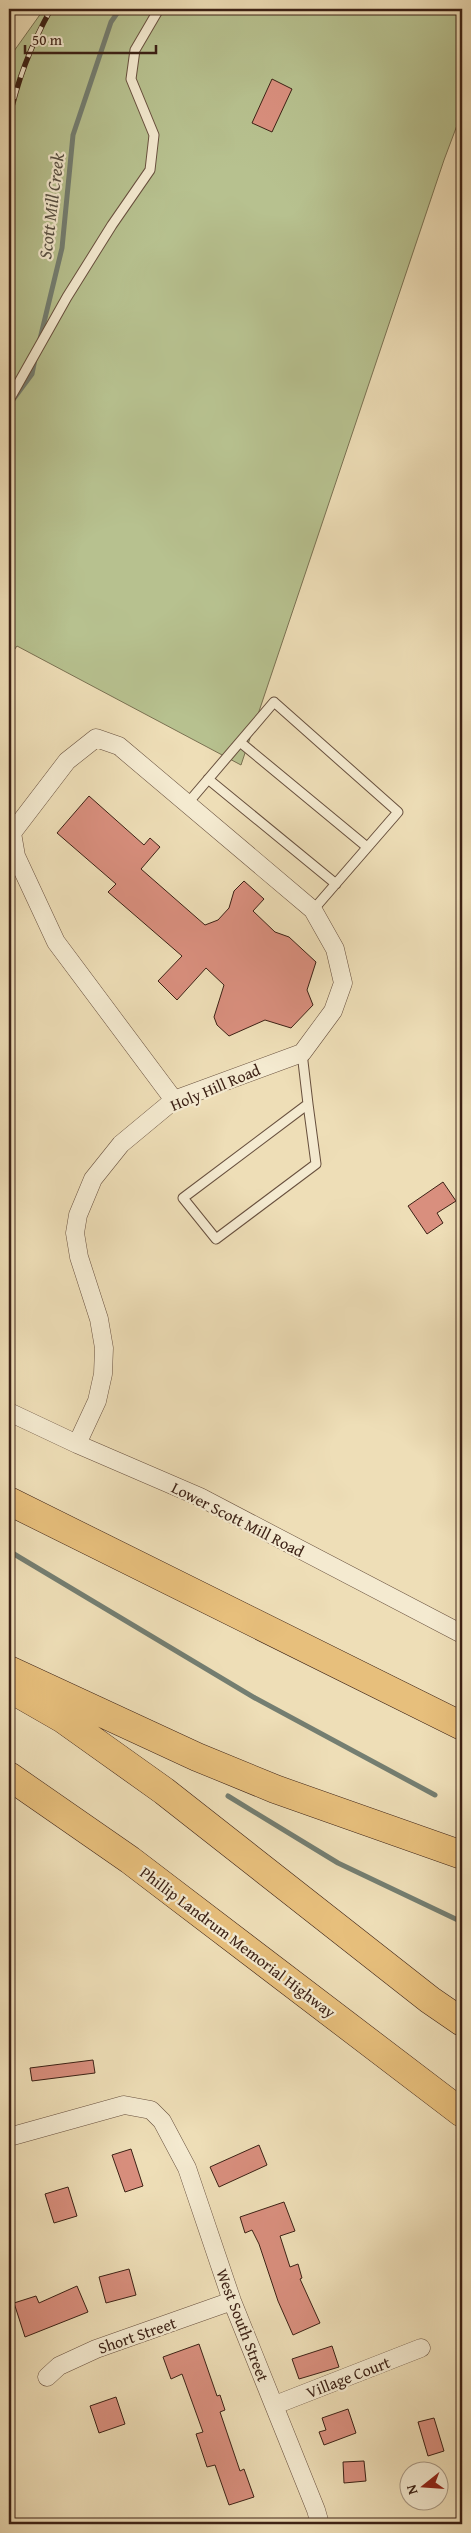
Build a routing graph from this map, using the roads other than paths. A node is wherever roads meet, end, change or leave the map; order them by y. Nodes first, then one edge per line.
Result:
1 (159, 9) edge
2 (9, 400) edge
3 (240, 742) junction
4 (208, 779) junction
5 (187, 804) junction
6 (368, 847) junction
7 (336, 884) junction
8 (313, 910) junction
9 (302, 1052) junction
10 (174, 1100) junction
11 (308, 1104) junction
12 (9, 1412) edge
13 (77, 1444) junction
14 (9, 1501) edge
15 (462, 1634) edge
16 (9, 1670) edge
17 (9, 1688) edge
18 (412, 1703) junction
19 (462, 1726) edge
20 (462, 1734) edge
21 (9, 1776) edge
22 (462, 1855) edge
23 (462, 2022) edge
24 (462, 2113) edge
25 (9, 2137) edge
26 (232, 2301) junction
27 (421, 2348) dead end
28 (47, 2377) dead end
29 (275, 2405) junction
30 (320, 2524) edge

1 - 2 lane
3 - 4 lane
3 - 6 lane
3 - 6 lane
4 - 5 lane
4 - 7 lane
5 - 8 street
5 - 10 street
6 - 7 lane
7 - 8 lane
8 - 9 street
9 - 10 street, Holy Hill Road
9 - 11 lane
10 - 13 street, Holy Hill Road
11 - 11 lane
12 - 13 street, Lower Scott Mill Road
13 - 15 street, Lower Scott Mill Road
14 - 18 highway
16 - 22 highway
17 - 23 highway
18 - 19 highway
18 - 20 highway
21 - 24 highway, Phillip Landrum Memorial Highway
25 - 26 street, West South Street
26 - 28 street, Short Street
26 - 29 street, West South Street
27 - 29 street, Village Court
29 - 30 street, West South Street

